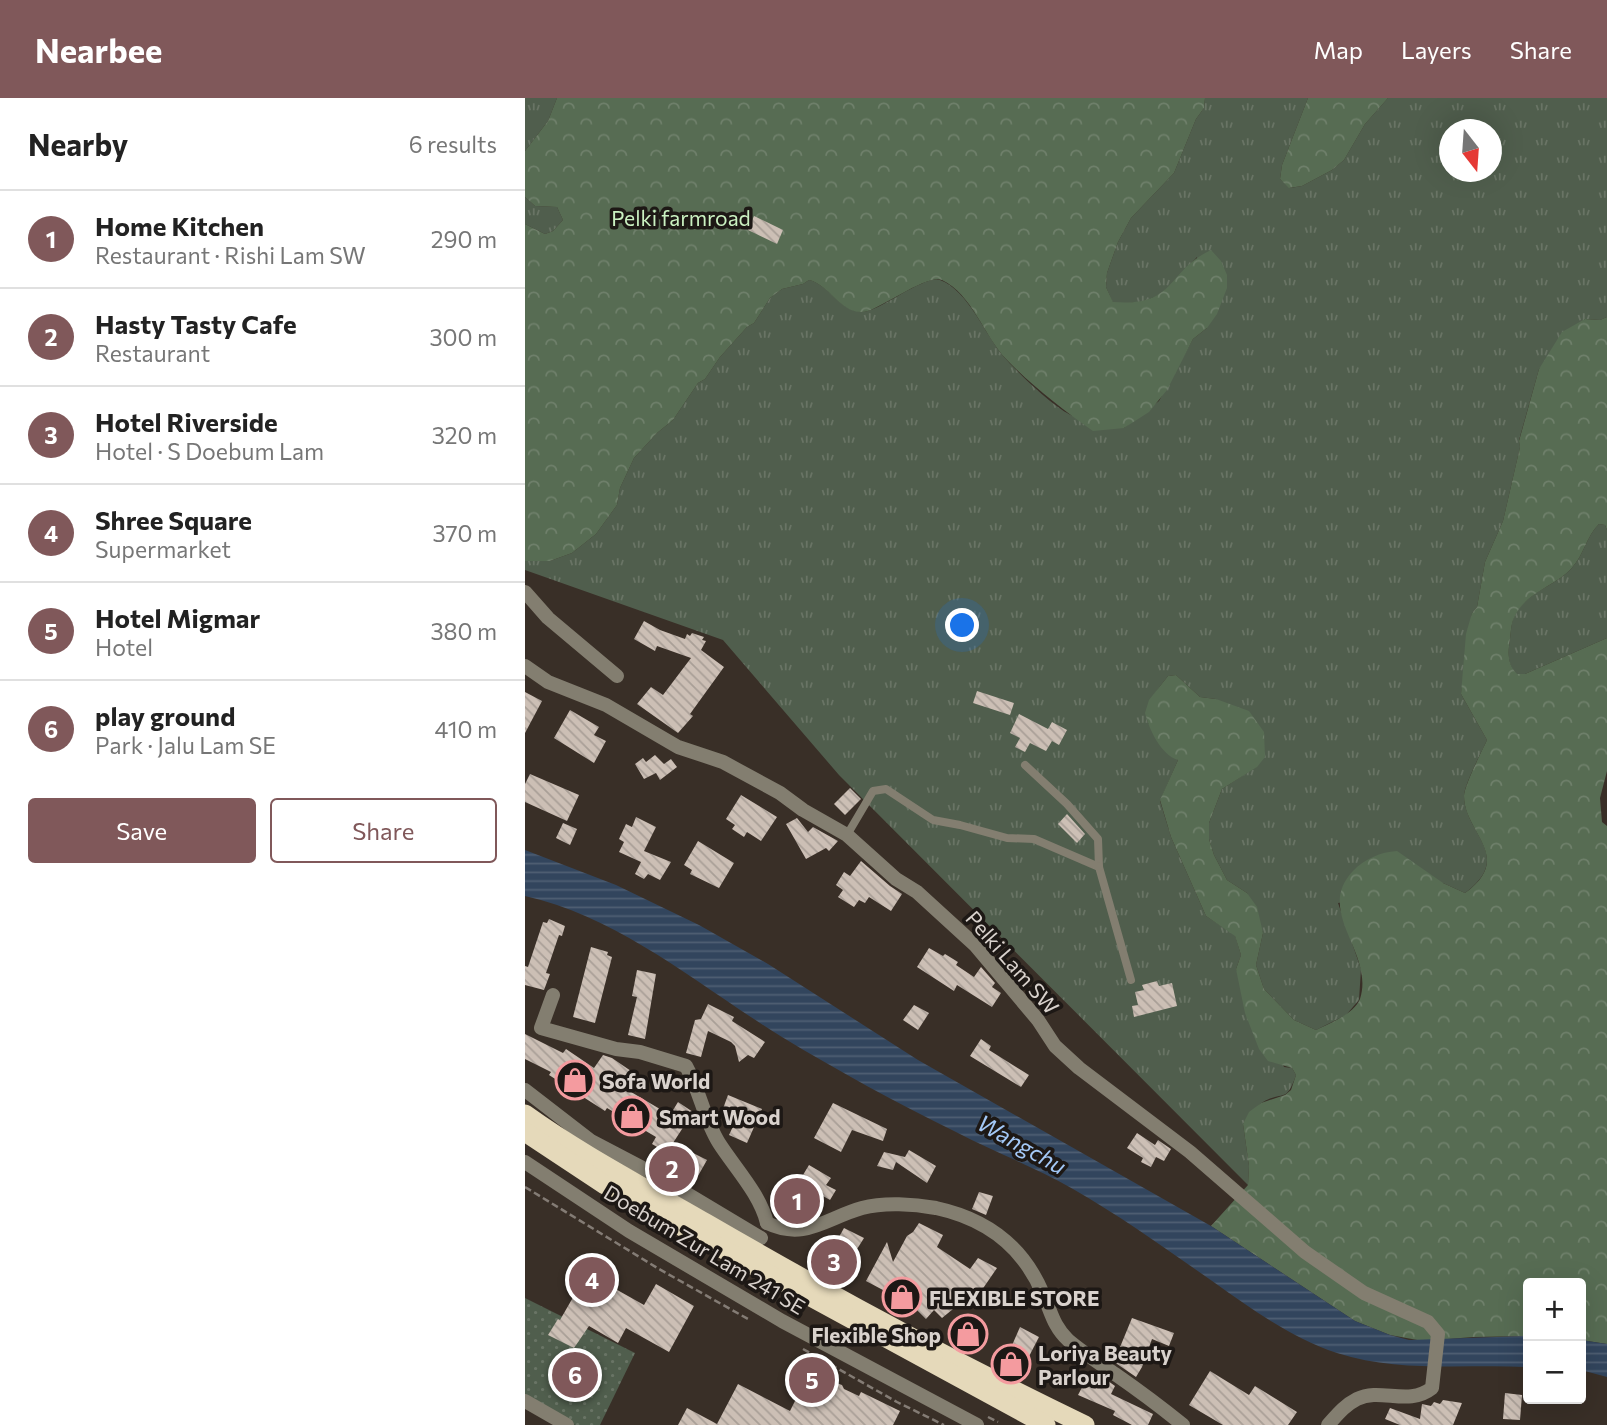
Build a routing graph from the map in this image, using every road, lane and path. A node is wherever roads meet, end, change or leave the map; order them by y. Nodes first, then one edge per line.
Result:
1 (525, 592) edge
2 (525, 666) edge
3 (617, 676) dead end
4 (1025, 765) dead end
5 (847, 835) junction
6 (1099, 867) junction
7 (1131, 980) dead end
8 (553, 995) dead end
9 (525, 1090) edge
10 (525, 1114) edge
11 (525, 1132) edge
12 (525, 1162) edge
13 (767, 1223) junction
14 (761, 1246) junction
15 (525, 1401) edge
16 (567, 1425) edge
17 (977, 1425) edge
18 (1045, 1425) edge
19 (1085, 1425) edge
20 (1183, 1425) edge
21 (1328, 1425) edge

1 - 3 street
2 - 5 street, Pelki Lam SW
4 - 6 lane
5 - 6 lane
5 - 21 street, Pelki Lam SW
6 - 7 lane
8 - 13 street
9 - 14 street
10 - 14 highway
11 - 18 highway
12 - 17 street, Doebum Zur Lam 241 SE
13 - 14 street
13 - 20 street
14 - 19 highway
15 - 16 street

